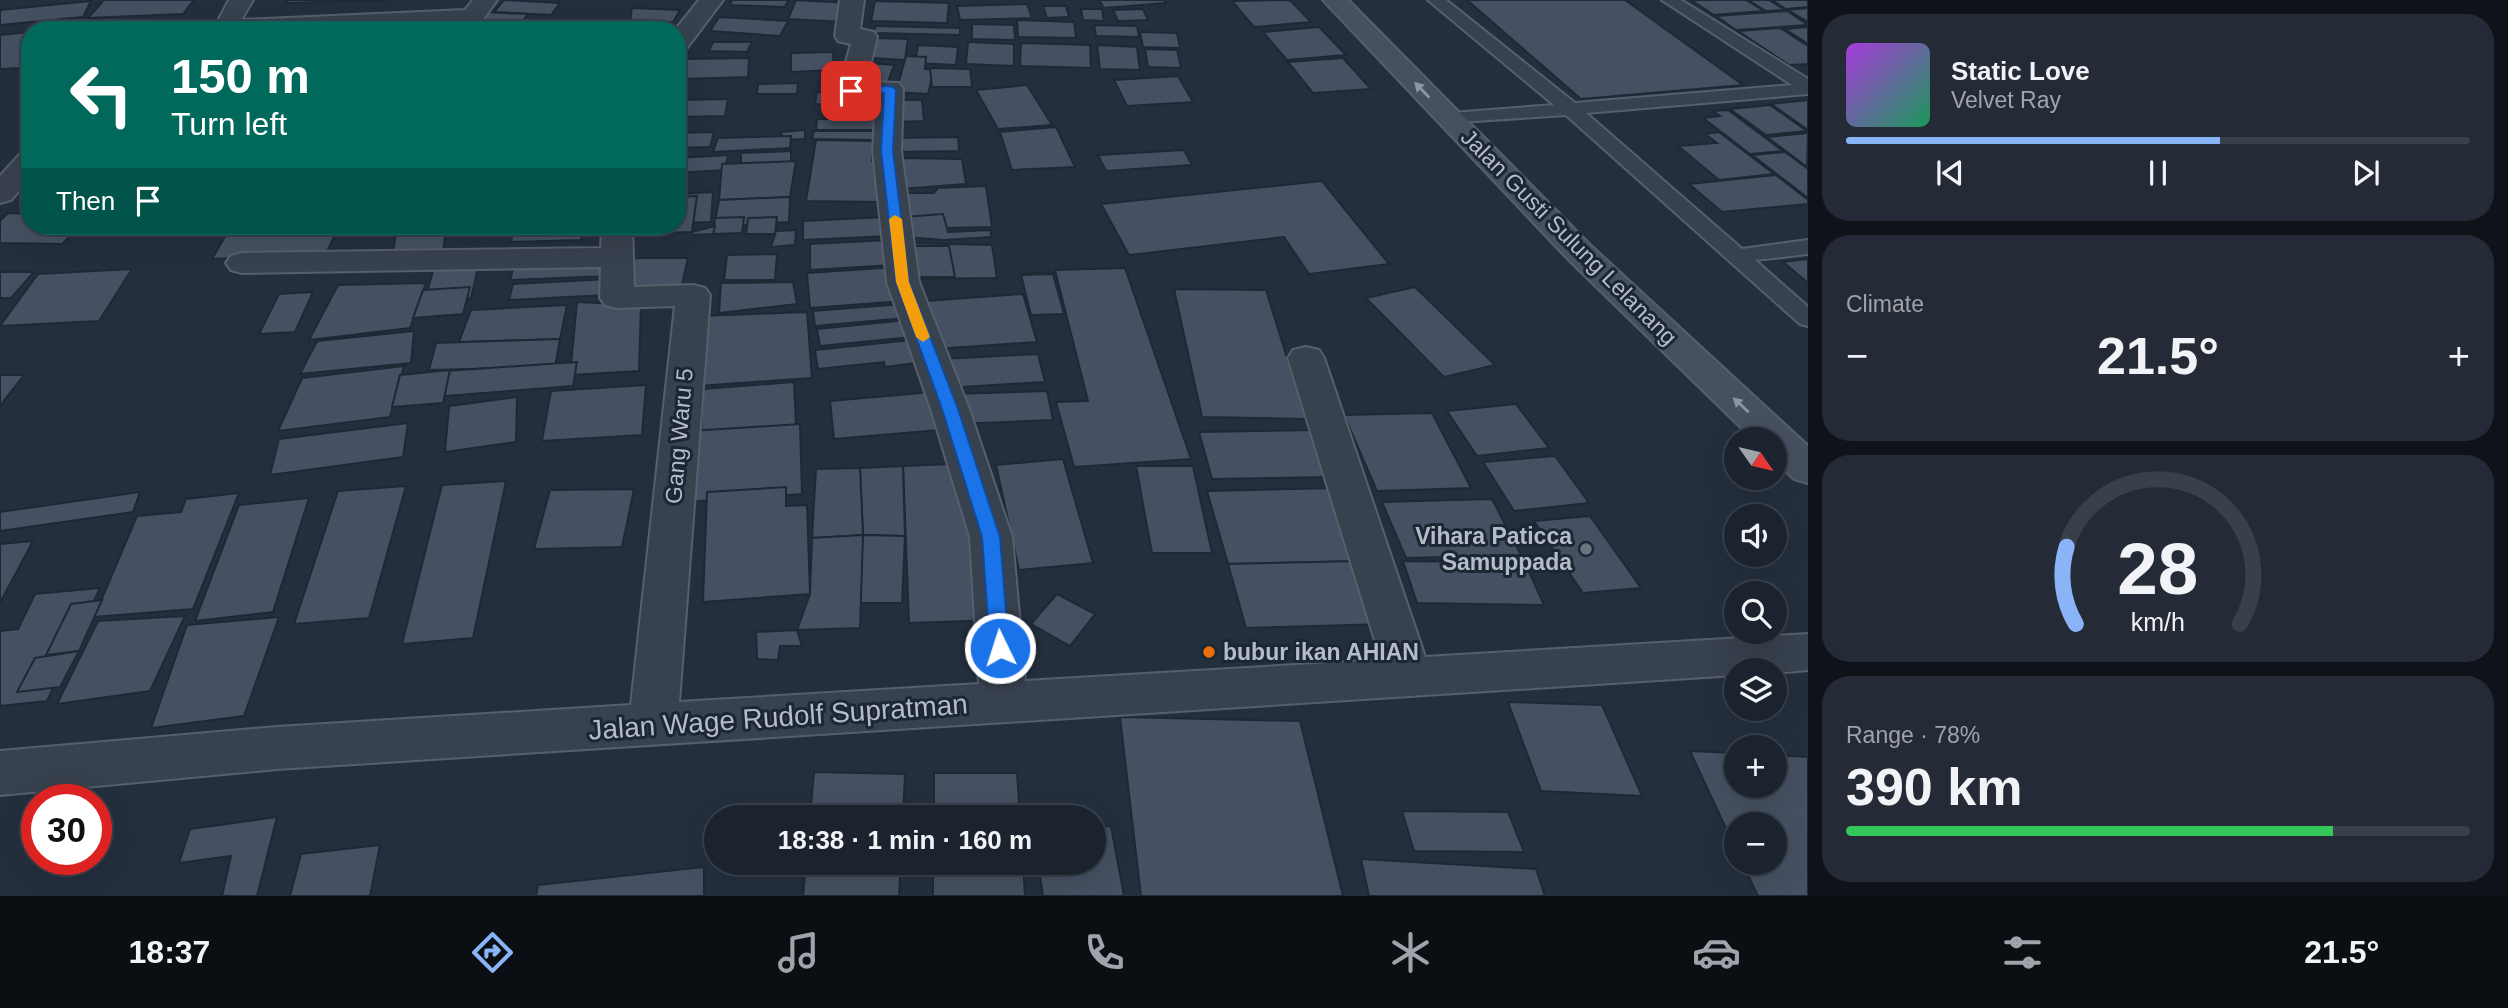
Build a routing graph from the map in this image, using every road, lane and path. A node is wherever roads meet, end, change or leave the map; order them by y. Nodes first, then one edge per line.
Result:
1 (241, 0) edge
2 (485, 0) edge
3 (711, 0) edge
4 (852, 0) edge
5 (1335, 0) edge
6 (1436, 0) edge
7 (1670, 0) edge
8 (228, 21) edge
9 (411, 21) edge
10 (686, 32) edge
11 (1808, 88) edge
12 (1568, 107) junction
13 (1451, 119) junction
14 (21, 175) edge
15 (10, 193) edge
16 (617, 241) edge
17 (1808, 247) edge
18 (1738, 256) junction
19 (242, 263) dead end
20 (1808, 319) edge
21 (1306, 358) dead end
22 (1808, 469) edge
23 (1808, 652) edge
24 (1409, 677) junction
25 (1004, 703) junction
26 (653, 726) junction
27 (0, 773) edge

1 - 8 street
2 - 9 street
3 - 10 street
4 - 25 street
13 -> 5 street, Jalan Gusti Sulung Lelanang
6 - 12 lane
7 - 11 lane
11 - 12 lane
12 - 13 lane
12 - 18 lane
22 -> 13 street, Jalan Gusti Sulung Lelanang
14 - 15 street
16 - 19 street
16 - 26 street, Gang Waru 5
17 - 18 lane
18 - 20 lane
21 - 24 street
23 - 24 street, Jalan Wage Rudolf Supratman
24 - 25 street, Jalan Wage Rudolf Supratman
25 - 26 street, Jalan Wage Rudolf Supratman
26 - 27 street, Jalan Wage Rudolf Supratman

